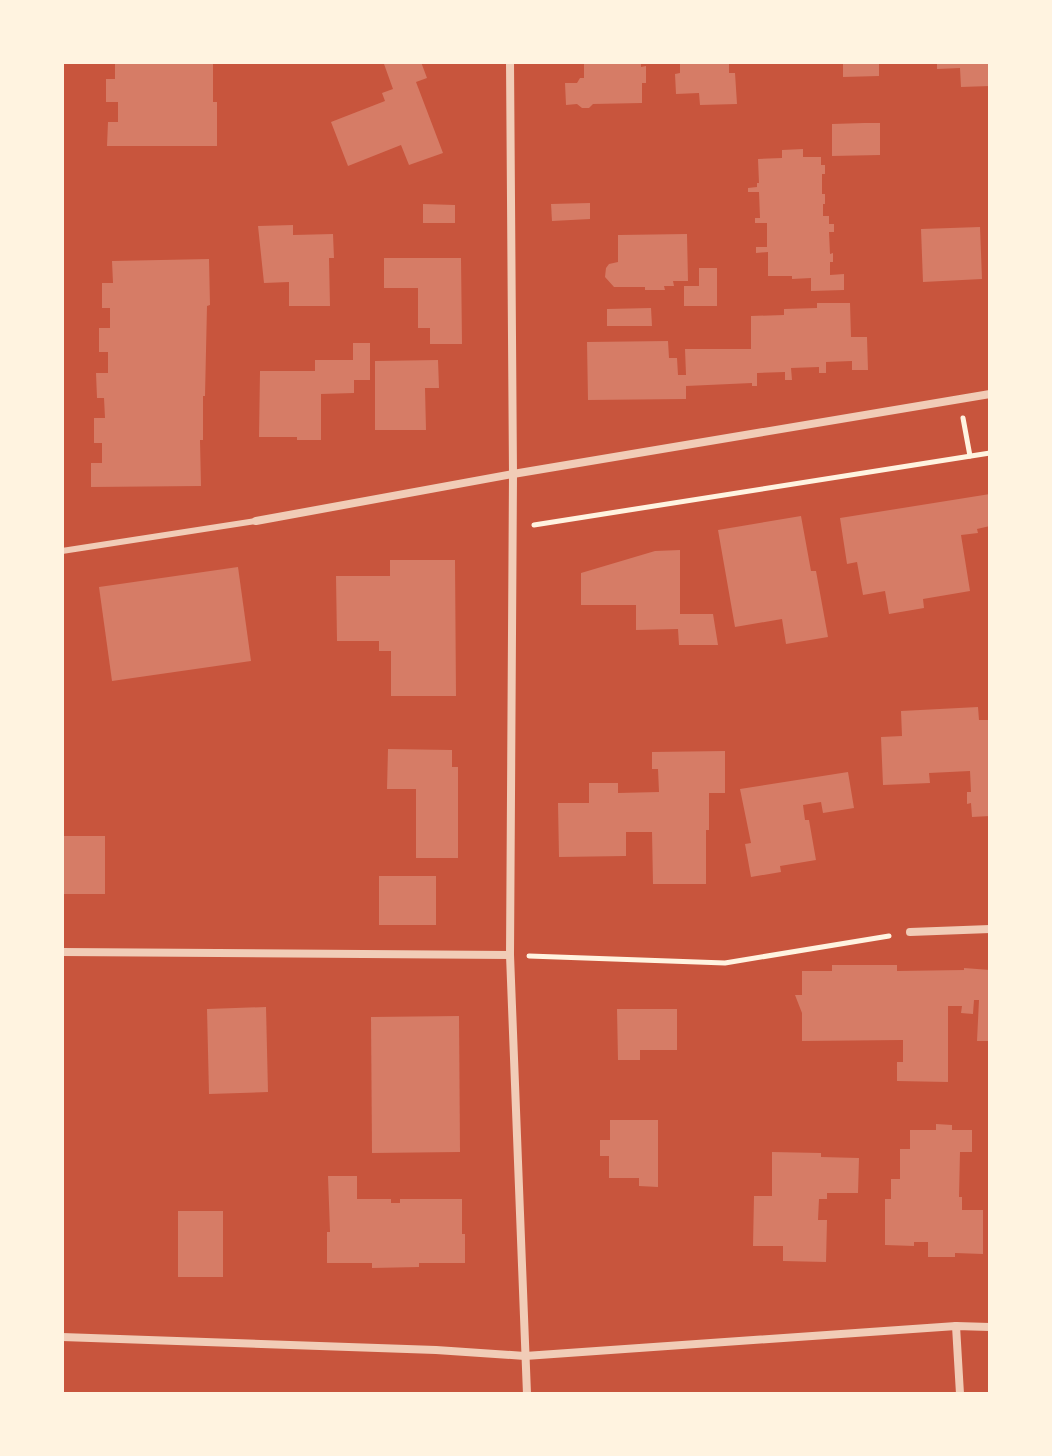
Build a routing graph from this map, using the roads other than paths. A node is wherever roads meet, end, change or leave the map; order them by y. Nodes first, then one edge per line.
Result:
1 (510, 62) edge
2 (990, 394) edge
3 (513, 474) junction
4 (256, 521) joint
5 (62, 551) edge
6 (990, 929) edge
7 (910, 932) road end
8 (62, 952) edge
9 (510, 955) junction
10 (956, 1326) junction
11 (990, 1327) edge
12 (62, 1337) edge
13 (525, 1356) junction
14 (527, 1394) edge
15 (960, 1394) edge

1 - 3 street
2 - 3 street
3 - 4 street
3 - 9 street
4 - 5 lane
6 - 7 street
8 - 9 street
9 - 13 street
10 - 11 street
10 - 13 street
10 - 15 street
12 - 13 street
13 - 14 street

